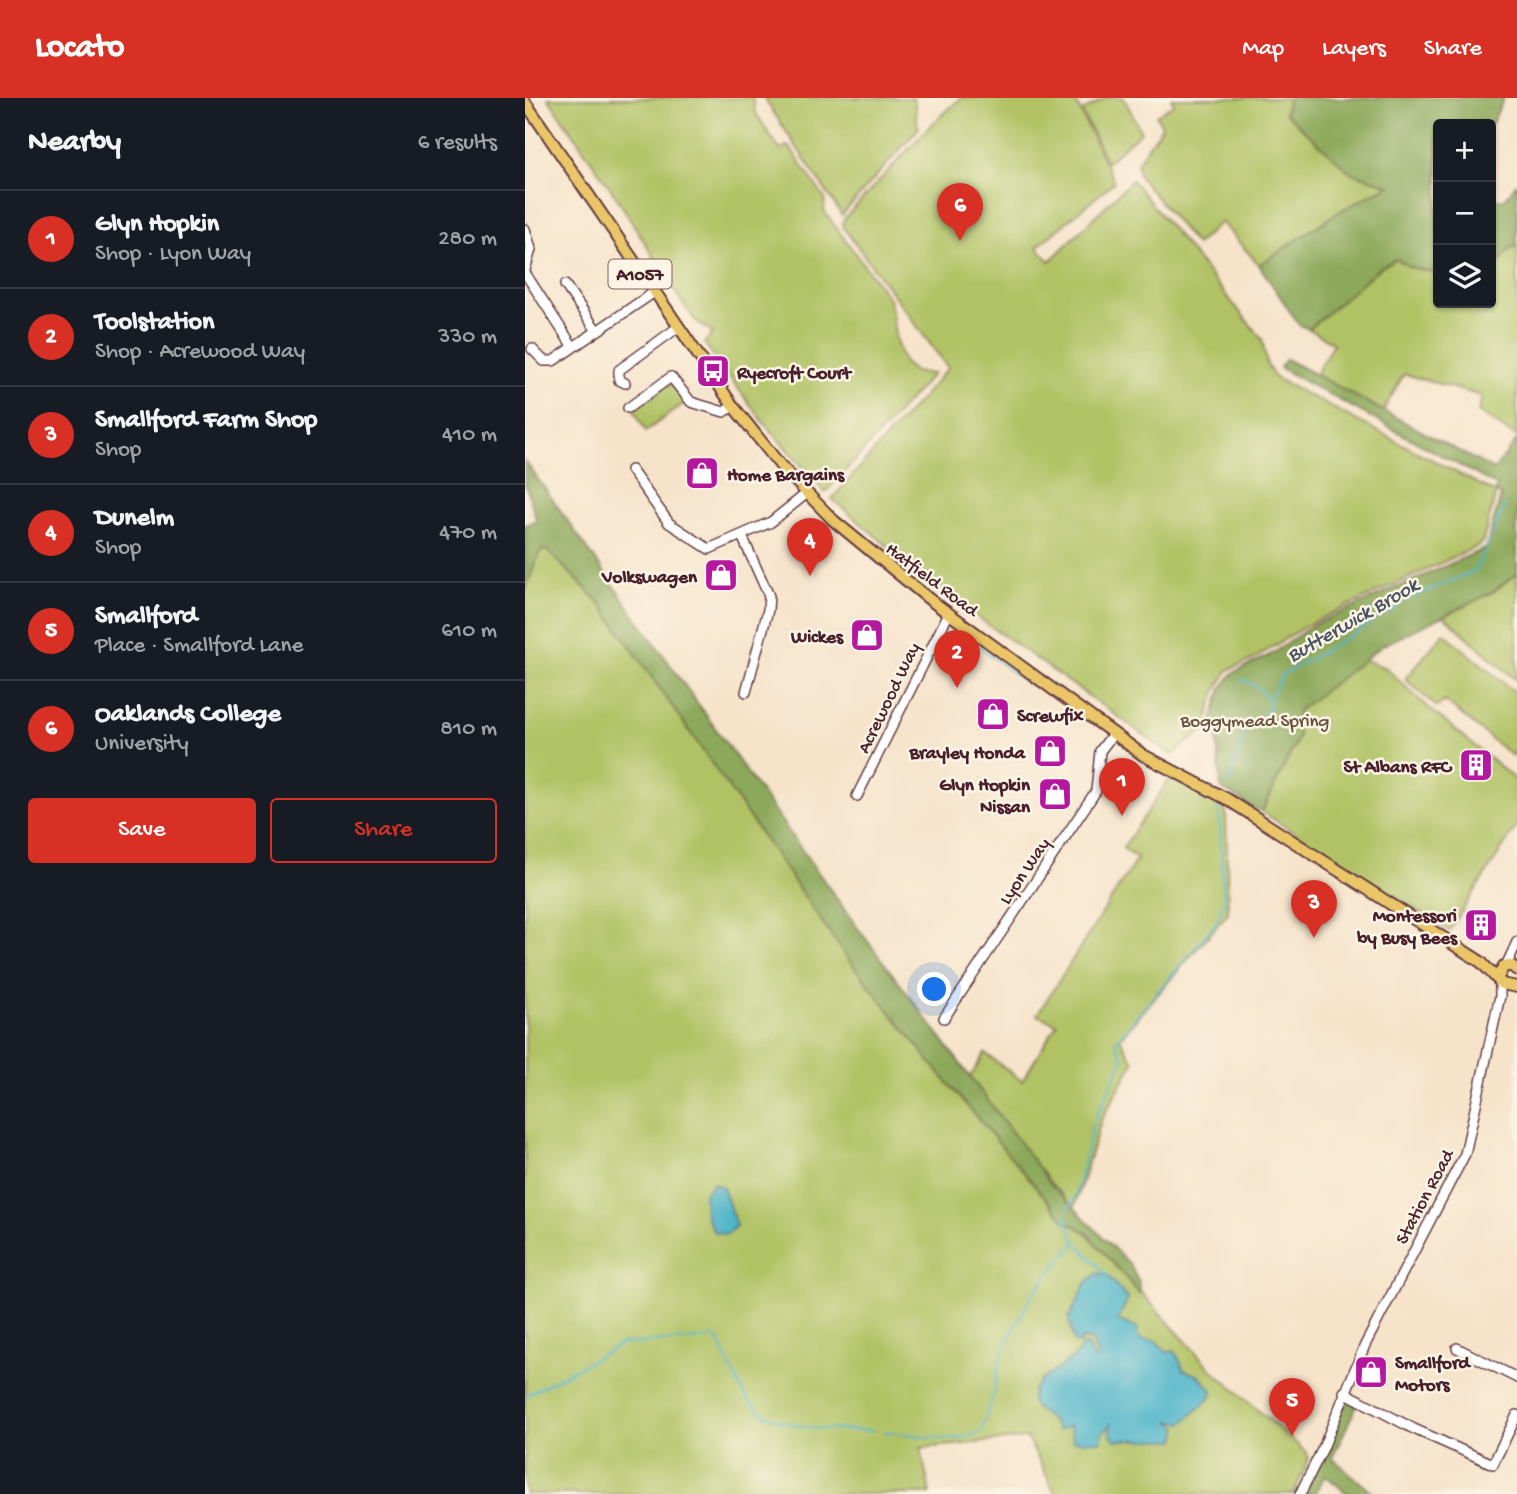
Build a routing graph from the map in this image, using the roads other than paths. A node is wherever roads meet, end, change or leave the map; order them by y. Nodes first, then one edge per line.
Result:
1 (525, 102) edge
2 (525, 229) edge
3 (525, 272) edge
4 (565, 285) dead end
5 (653, 293) junction
6 (677, 328) junction
7 (597, 331) junction
8 (573, 347) junction
9 (532, 349) dead end
10 (625, 383) dead end
11 (628, 408) dead end
12 (725, 411) junction
13 (631, 470) dead end
14 (806, 494) junction
15 (742, 536) junction
16 (949, 614) junction
17 (746, 692) dead end
18 (1113, 734) junction
19 (857, 796) dead end
20 (1516, 947) edge
21 (1487, 965) junction
22 (1511, 968) edge
23 (1509, 983) edge
24 (944, 1018) dead end
25 (1457, 1348) dead end
26 (1517, 1378) edge
27 (1344, 1392) junction
28 (1517, 1415) edge
29 (1300, 1494) edge

1 - 5 main road, Hatfield Road / A1057
2 - 3 street
3 - 8 street
4 - 7 street
5 - 6 main road, Hatfield Road / A1057
5 - 7 street
6 - 10 street
6 - 12 main road, Hatfield Road / A1057
7 - 8 street
8 - 9 street
11 - 12 street
12 - 14 main road, Hatfield Road / A1057
13 - 15 street
14 - 15 street
14 - 16 main road, Hatfield Road / A1057
15 - 17 street
16 - 18 main road, Hatfield Road / A1057
16 - 19 street, Acrewood Way
18 - 21 main road, Hatfield Road / A1057
18 - 24 street, Lyon Way
20 - 22 street
21 - 22 main road, Hatfield Road / A1057
21 - 23 main road, Hatfield Road / A1057
22 - 23 main road
23 - 27 street, Station Road
25 - 26 street
27 - 28 street
27 - 29 street, Station Road

